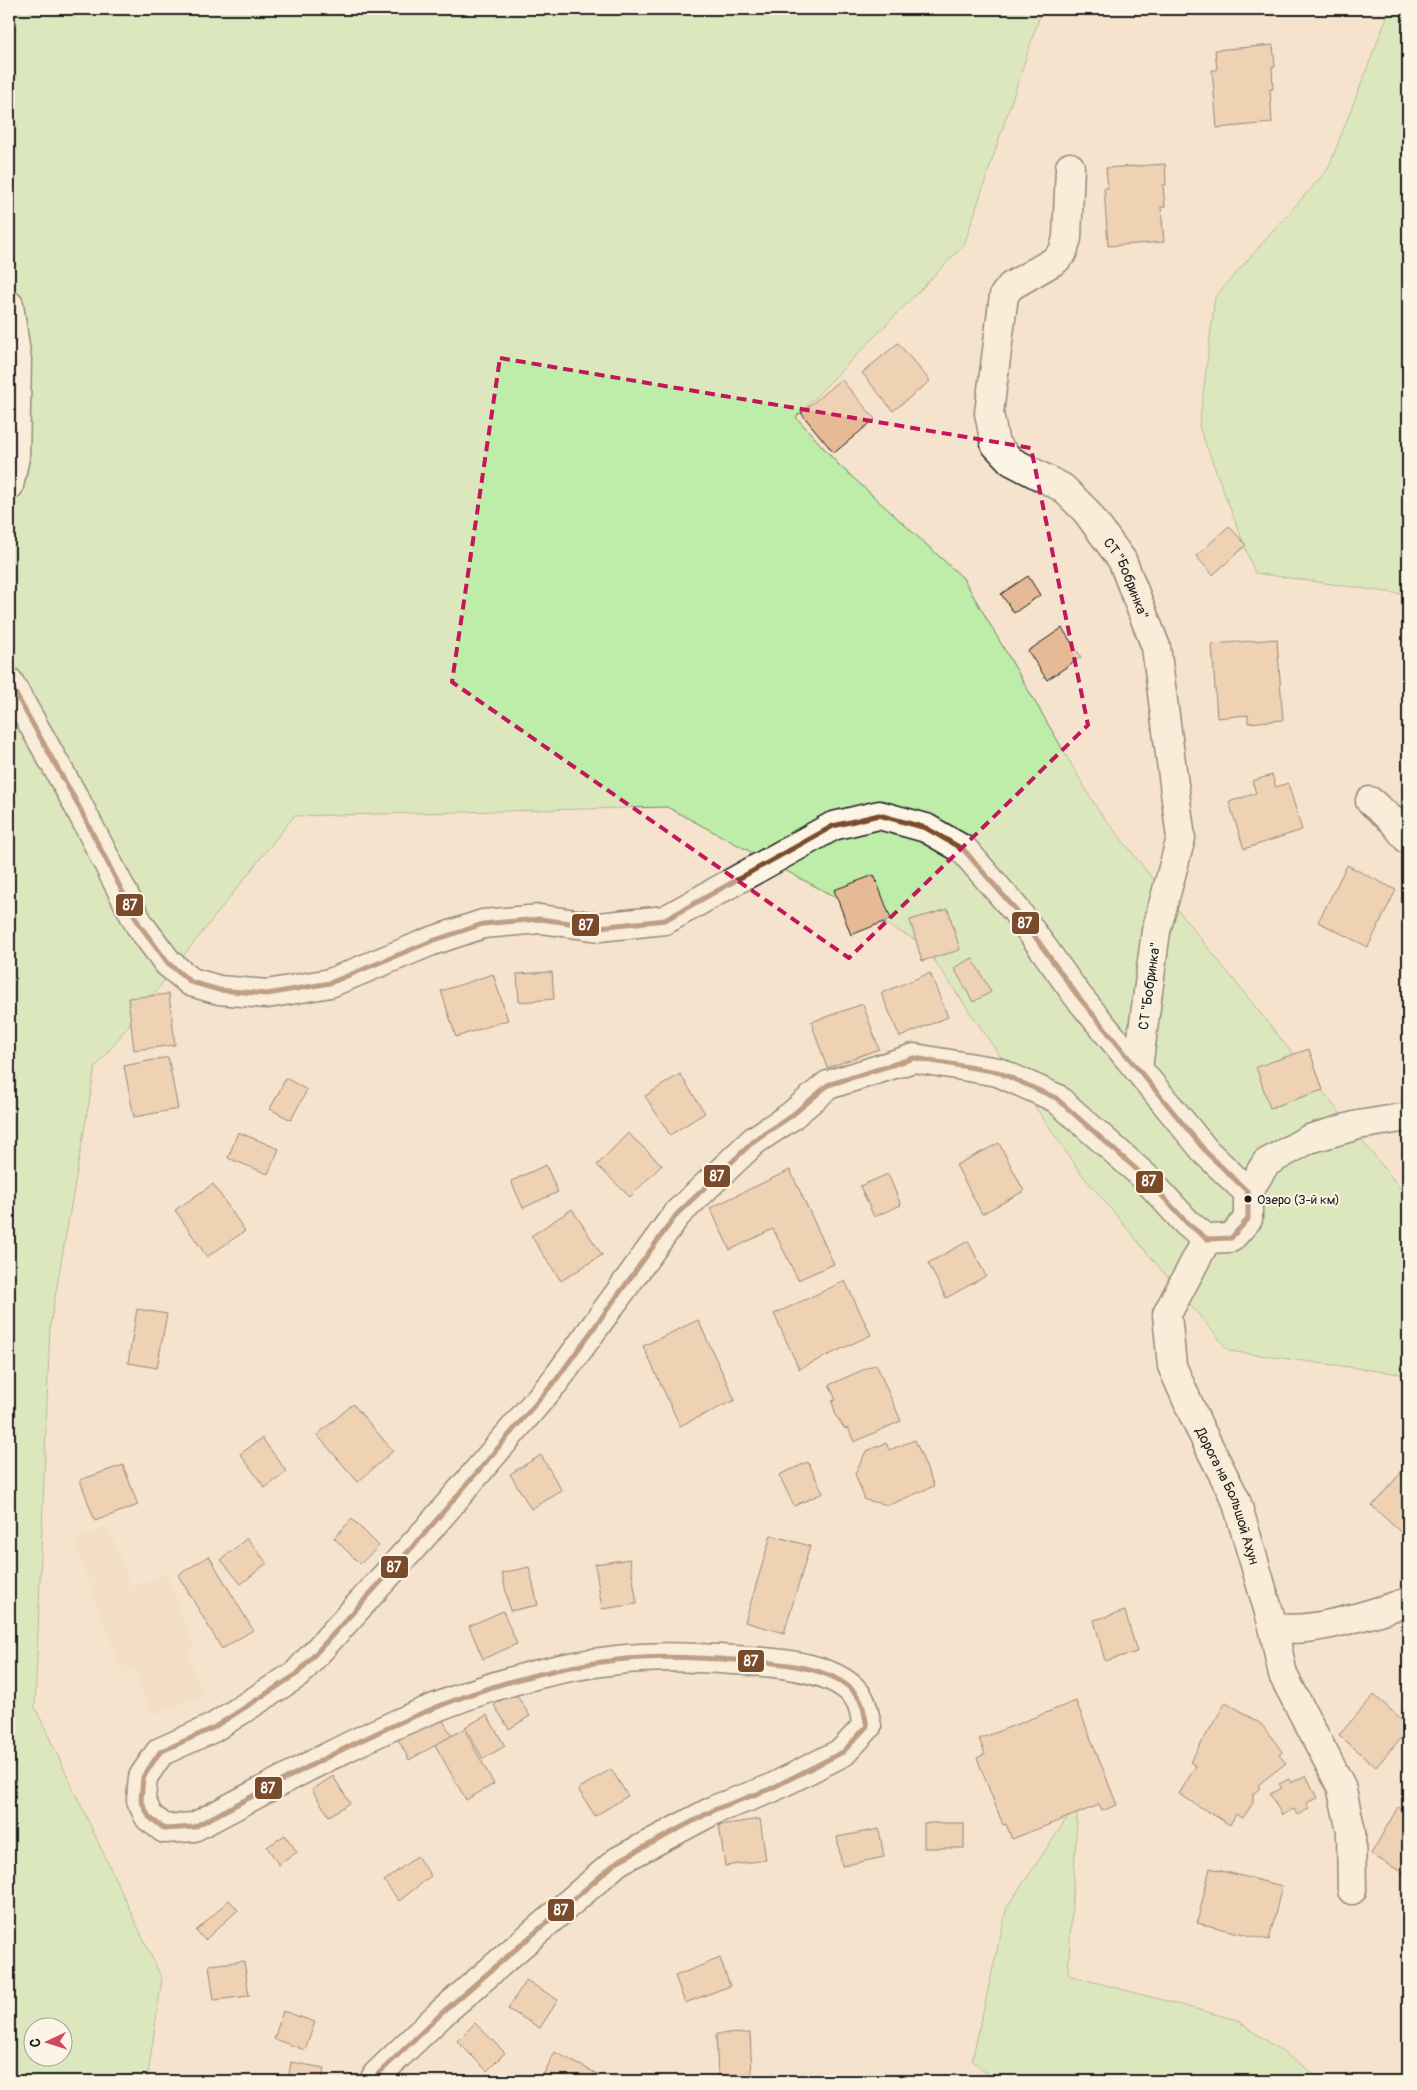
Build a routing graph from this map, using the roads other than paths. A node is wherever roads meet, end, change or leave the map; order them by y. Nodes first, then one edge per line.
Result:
1 (1070, 167) dead end
2 (9, 304) edge
3 (9, 486) edge
4 (9, 682) edge
5 (1370, 801) dead end
6 (1408, 840) edge
7 (1138, 1068) junction
8 (1408, 1117) edge
9 (1248, 1192) junction
10 (1207, 1239) junction
11 (1408, 1602) edge
12 (1273, 1626) junction
13 (1352, 1890) dead end
14 (374, 2081) edge

1 - 7 street, СТ "Бобринка"
2 - 3 street
4 - 7 street
5 - 6 street
7 - 9 street
8 - 9 street
9 - 10 street
10 - 12 street, Дорога на Большой Ахун
10 - 14 street
11 - 12 street
12 - 13 street, Дорога на Большой Ахун

